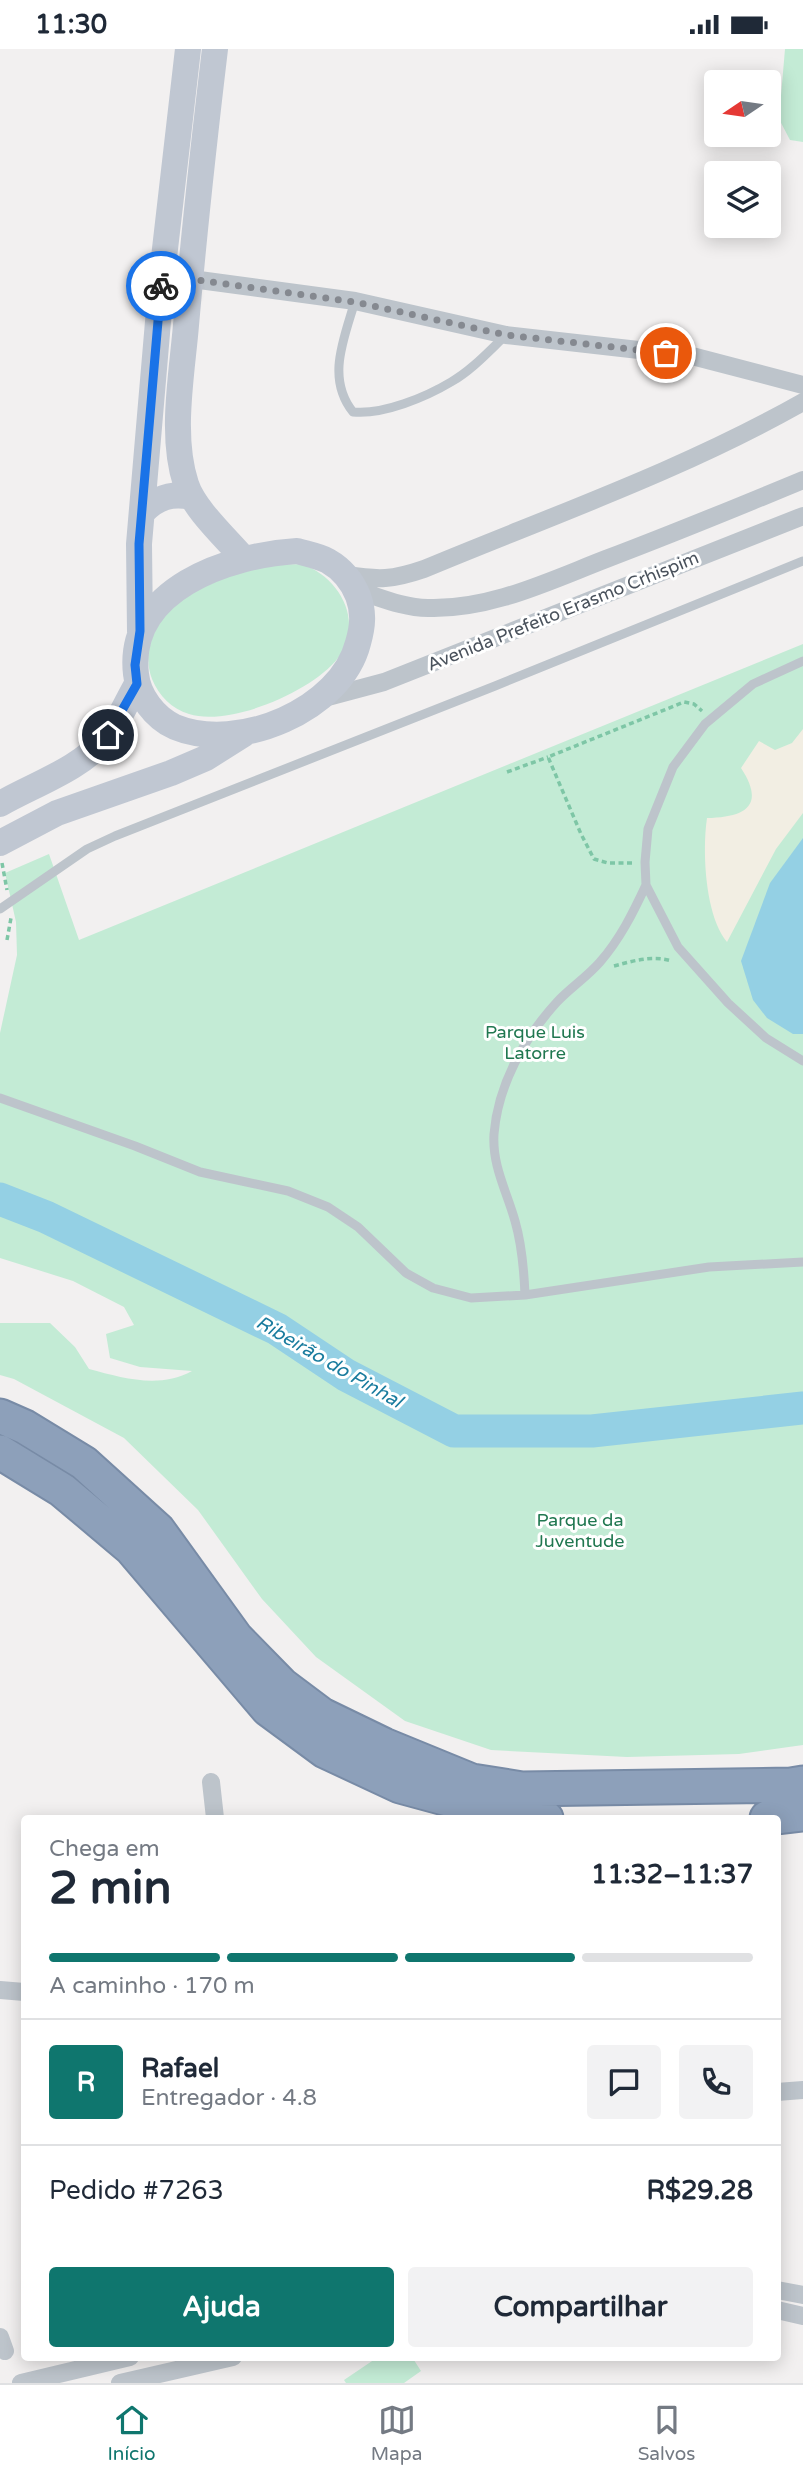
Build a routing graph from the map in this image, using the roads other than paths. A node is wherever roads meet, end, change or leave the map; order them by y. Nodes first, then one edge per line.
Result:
1 (188, 49) edge
2 (215, 49) edge
3 (162, 275) junction
4 (190, 277) junction
5 (355, 302) junction
6 (506, 335) junction
7 (803, 385) edge
8 (803, 402) edge
9 (803, 479) edge
10 (191, 497) junction
11 (143, 512) junction
12 (803, 516) edge
13 (244, 559) junction
14 (803, 561) edge
15 (351, 583) junction
16 (140, 631) junction
17 (803, 661) edge
18 (137, 684) junction
19 (320, 699) junction
20 (251, 729) junction
21 (0, 804) edge
22 (0, 843) edge
23 (646, 885) junction
24 (0, 909) edge
25 (803, 1061) edge
26 (0, 1098) edge
27 (803, 1262) edge
28 (525, 1295) junction
29 (0, 1416) edge
30 (0, 1452) edge
31 (211, 1782) dead end
32 (803, 1783) edge
33 (803, 1814) edge
34 (215, 1815) edge
35 (523, 1815) edge
36 (781, 1816) edge
37 (0, 1990) edge
38 (21, 1992) edge
39 (803, 2090) edge
40 (781, 2092) edge
41 (781, 2291) edge
42 (803, 2295) edge
43 (781, 2311) edge
44 (803, 2316) edge
45 (113, 2361) edge
46 (216, 2361) edge
47 (24, 2382) edge
48 (120, 2383) edge

1 - 3 main road
2 - 4 main road
3 - 4 street
3 - 11 main road
4 - 5 street
4 - 10 main road
5 - 6 street
5 - 6 lane
6 - 7 street
8 - 15 street
9 - 15 street, Avenida Prefeito Erasmo Crhispim
10 - 11 main road
10 - 13 main road
11 - 16 main road
12 - 19 street, Avenida Prefeito Erasmo Crhispim
13 - 15 main road
13 - 16 main road
14 - 24 lane
15 - 19 main road
16 - 18 main road
17 - 23 lane
18 - 20 main road
18 - 21 main road
19 - 20 main road
20 - 22 main road
23 - 25 lane
23 - 28 lane
26 - 28 lane
27 - 28 lane
29 - 32 highway
30 - 35 highway
31 - 34 street
33 - 36 highway
37 - 38 street
39 - 40 street
41 - 42 street
43 - 44 street
45 - 47 street
46 - 48 street

